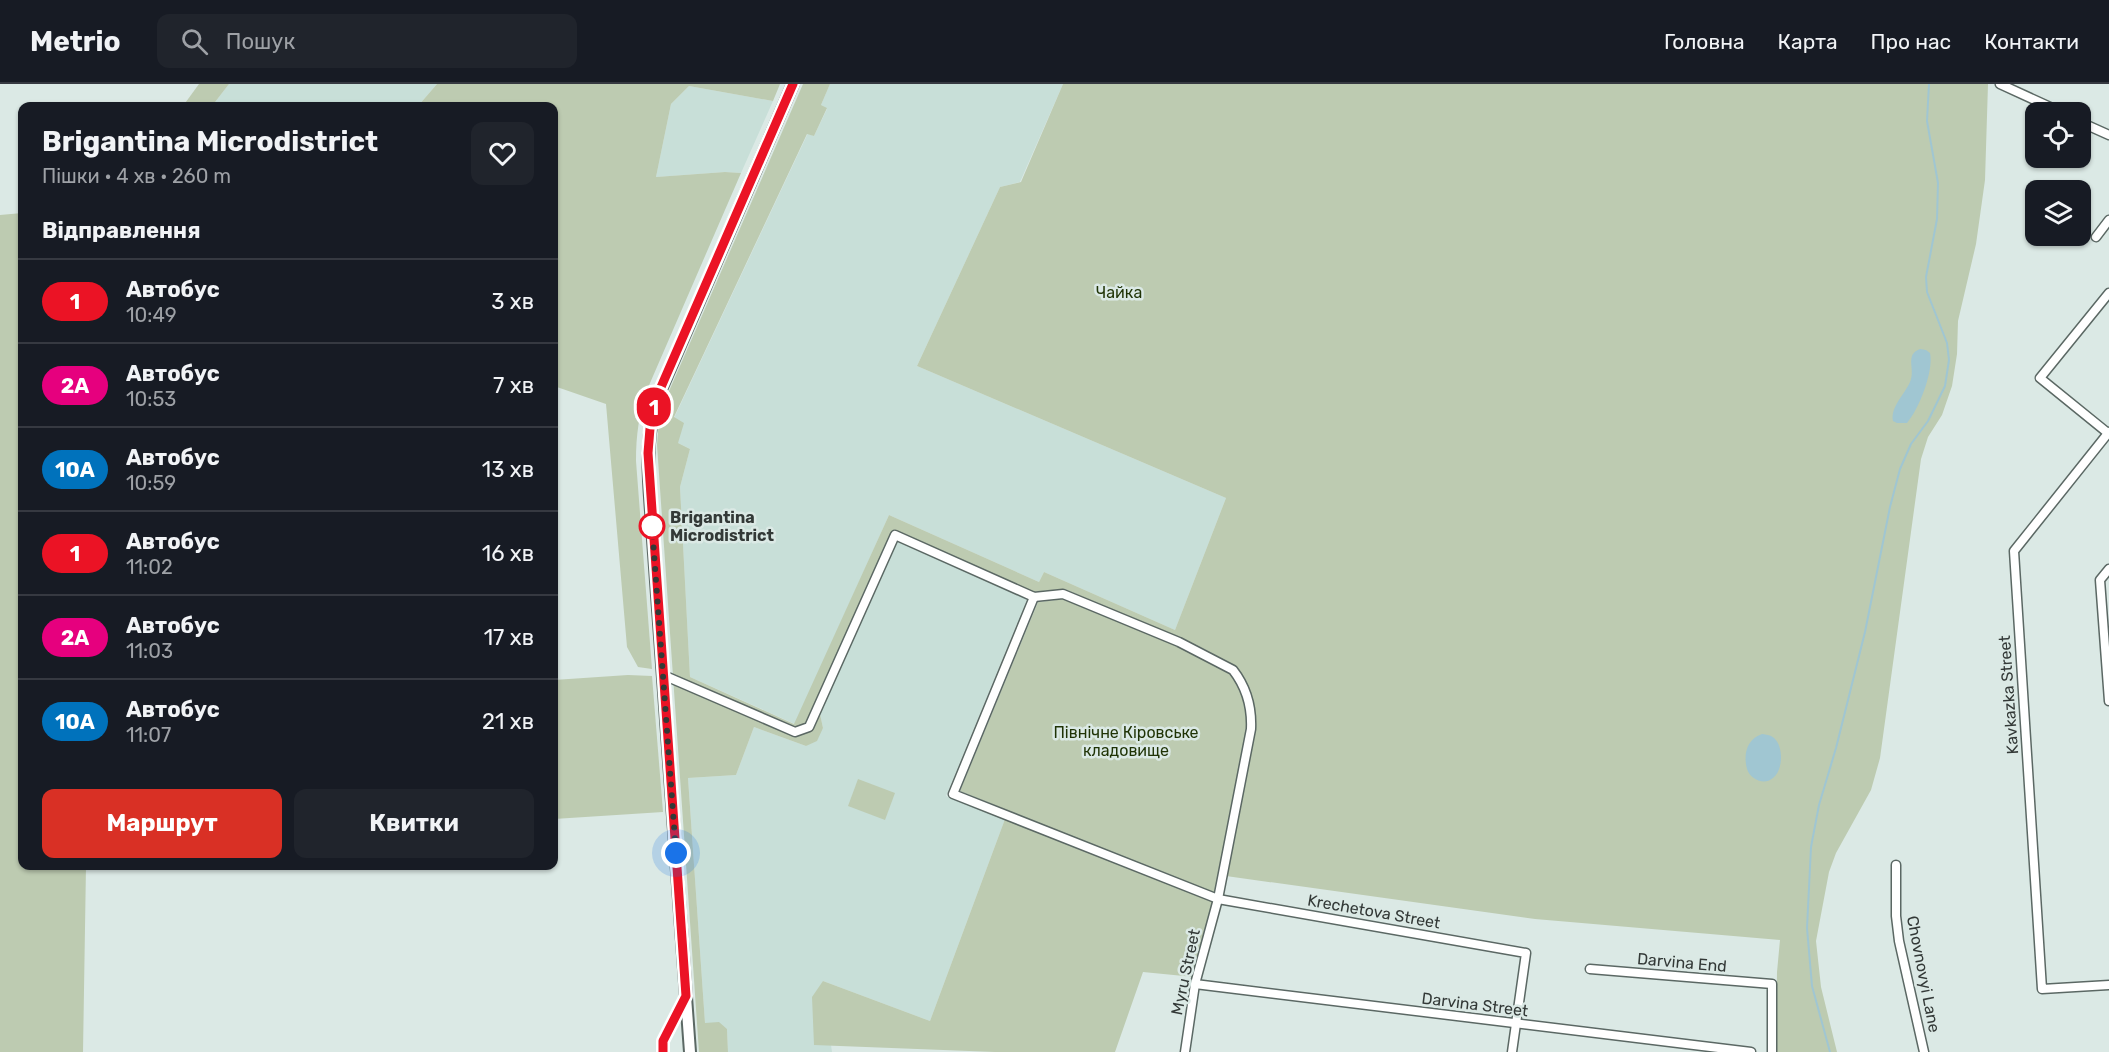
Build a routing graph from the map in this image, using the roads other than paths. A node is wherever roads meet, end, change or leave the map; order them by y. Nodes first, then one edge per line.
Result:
1 (793, 84) edge
2 (2000, 84) edge
3 (2039, 102) edge
4 (2091, 127) edge
5 (2109, 135) edge
6 (2109, 220) edge
7 (2096, 237) dead end
8 (2109, 293) edge
9 (2109, 433) edge
10 (2109, 569) edge
11 (1034, 597) junction
12 (663, 675) junction
13 (2109, 701) edge
14 (1896, 865) dead end
15 (1218, 898) junction
16 (1590, 969) dead end
17 (1195, 984) junction
18 (2109, 985) edge
19 (1516, 1024) junction
20 (690, 1052) edge
21 (1185, 1052) edge
22 (1512, 1052) edge
23 (1751, 1052) edge
24 (1772, 1052) edge
25 (1924, 1052) edge

1 - 12 street
2 - 3 street
4 - 5 street
6 - 7 street
8 - 9 street
9 - 18 street, Kavkazka Street
10 - 13 street
11 - 12 street
11 - 15 street, Myru Street
11 - 15 street, Krechetova Street
12 - 20 street
14 - 25 street, Chovnovyi Lane
15 - 17 street, Myru Street
15 - 19 street, Krechetova Street
16 - 24 street, Darvina End
17 - 19 street, Darvina Street
17 - 21 street, Myru Street
19 - 22 street
19 - 23 street, Darvina Street

